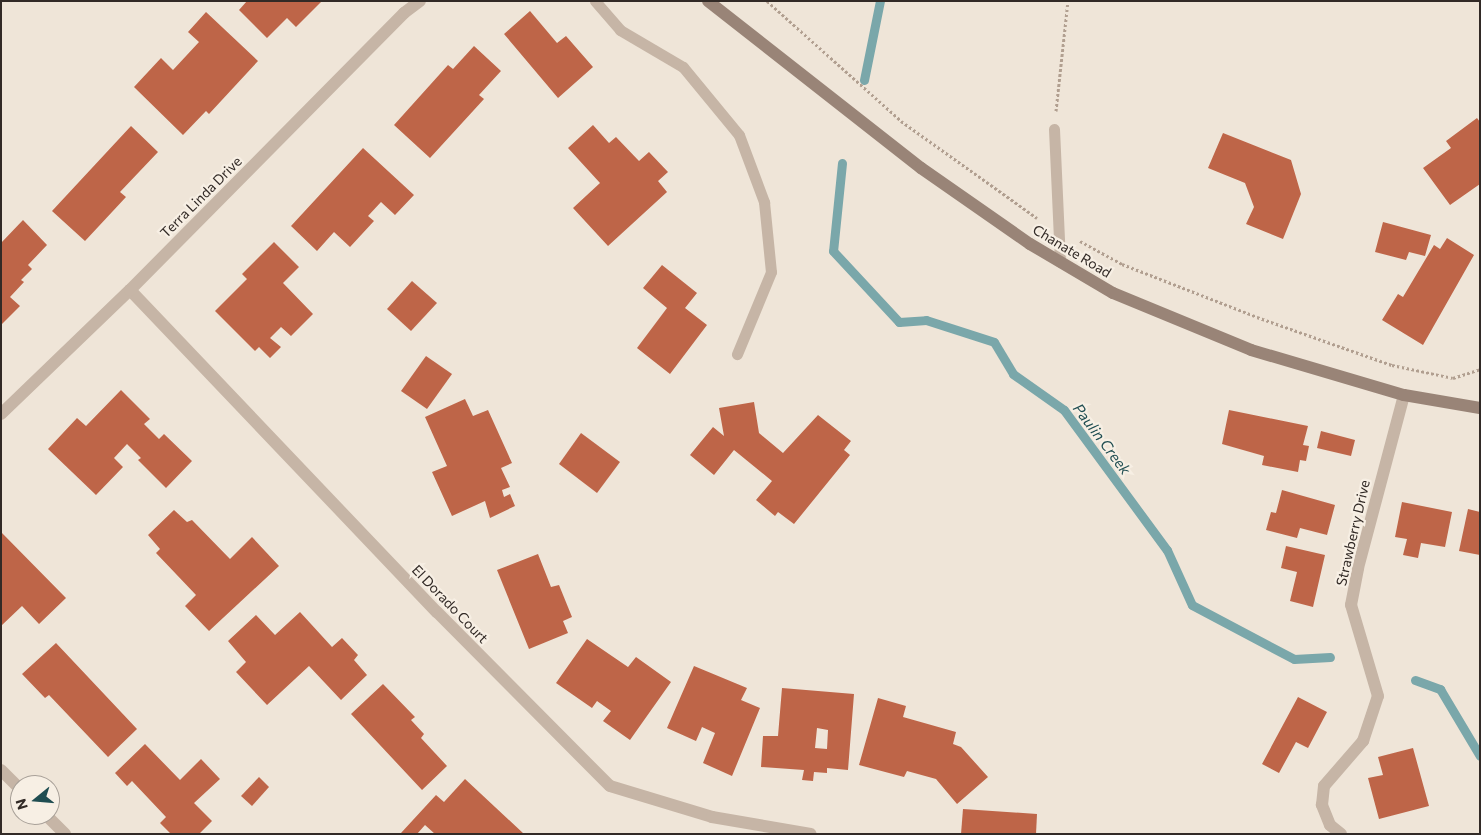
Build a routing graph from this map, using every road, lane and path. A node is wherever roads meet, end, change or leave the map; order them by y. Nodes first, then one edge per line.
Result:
1 (420, 1) edge
2 (595, 1) edge
3 (708, 1) edge
4 (767, 1) edge
5 (1068, 1) edge
6 (1054, 129) joint
7 (1058, 230) junction
8 (1060, 262) junction
9 (130, 290) junction
10 (737, 354) dead end
11 (1480, 369) edge
12 (1404, 395) junction
13 (1480, 408) edge
14 (1, 414) edge
15 (56, 825) edge
16 (65, 834) edge
17 (811, 834) edge
18 (1341, 834) edge

1 - 9 street, Terra Linda Drive
2 - 10 lane
3 - 8 street, Chanate Road
4 - 7 path
5 - 6 path
6 - 7 lane
7 - 8 lane
7 - 11 path
8 - 12 street, Chanate Road
9 - 14 street, Terra Linda Drive
9 - 17 street, El Dorado Court
12 - 13 street, Chanate Road
12 - 18 street, Strawberry Drive
15 - 16 street

